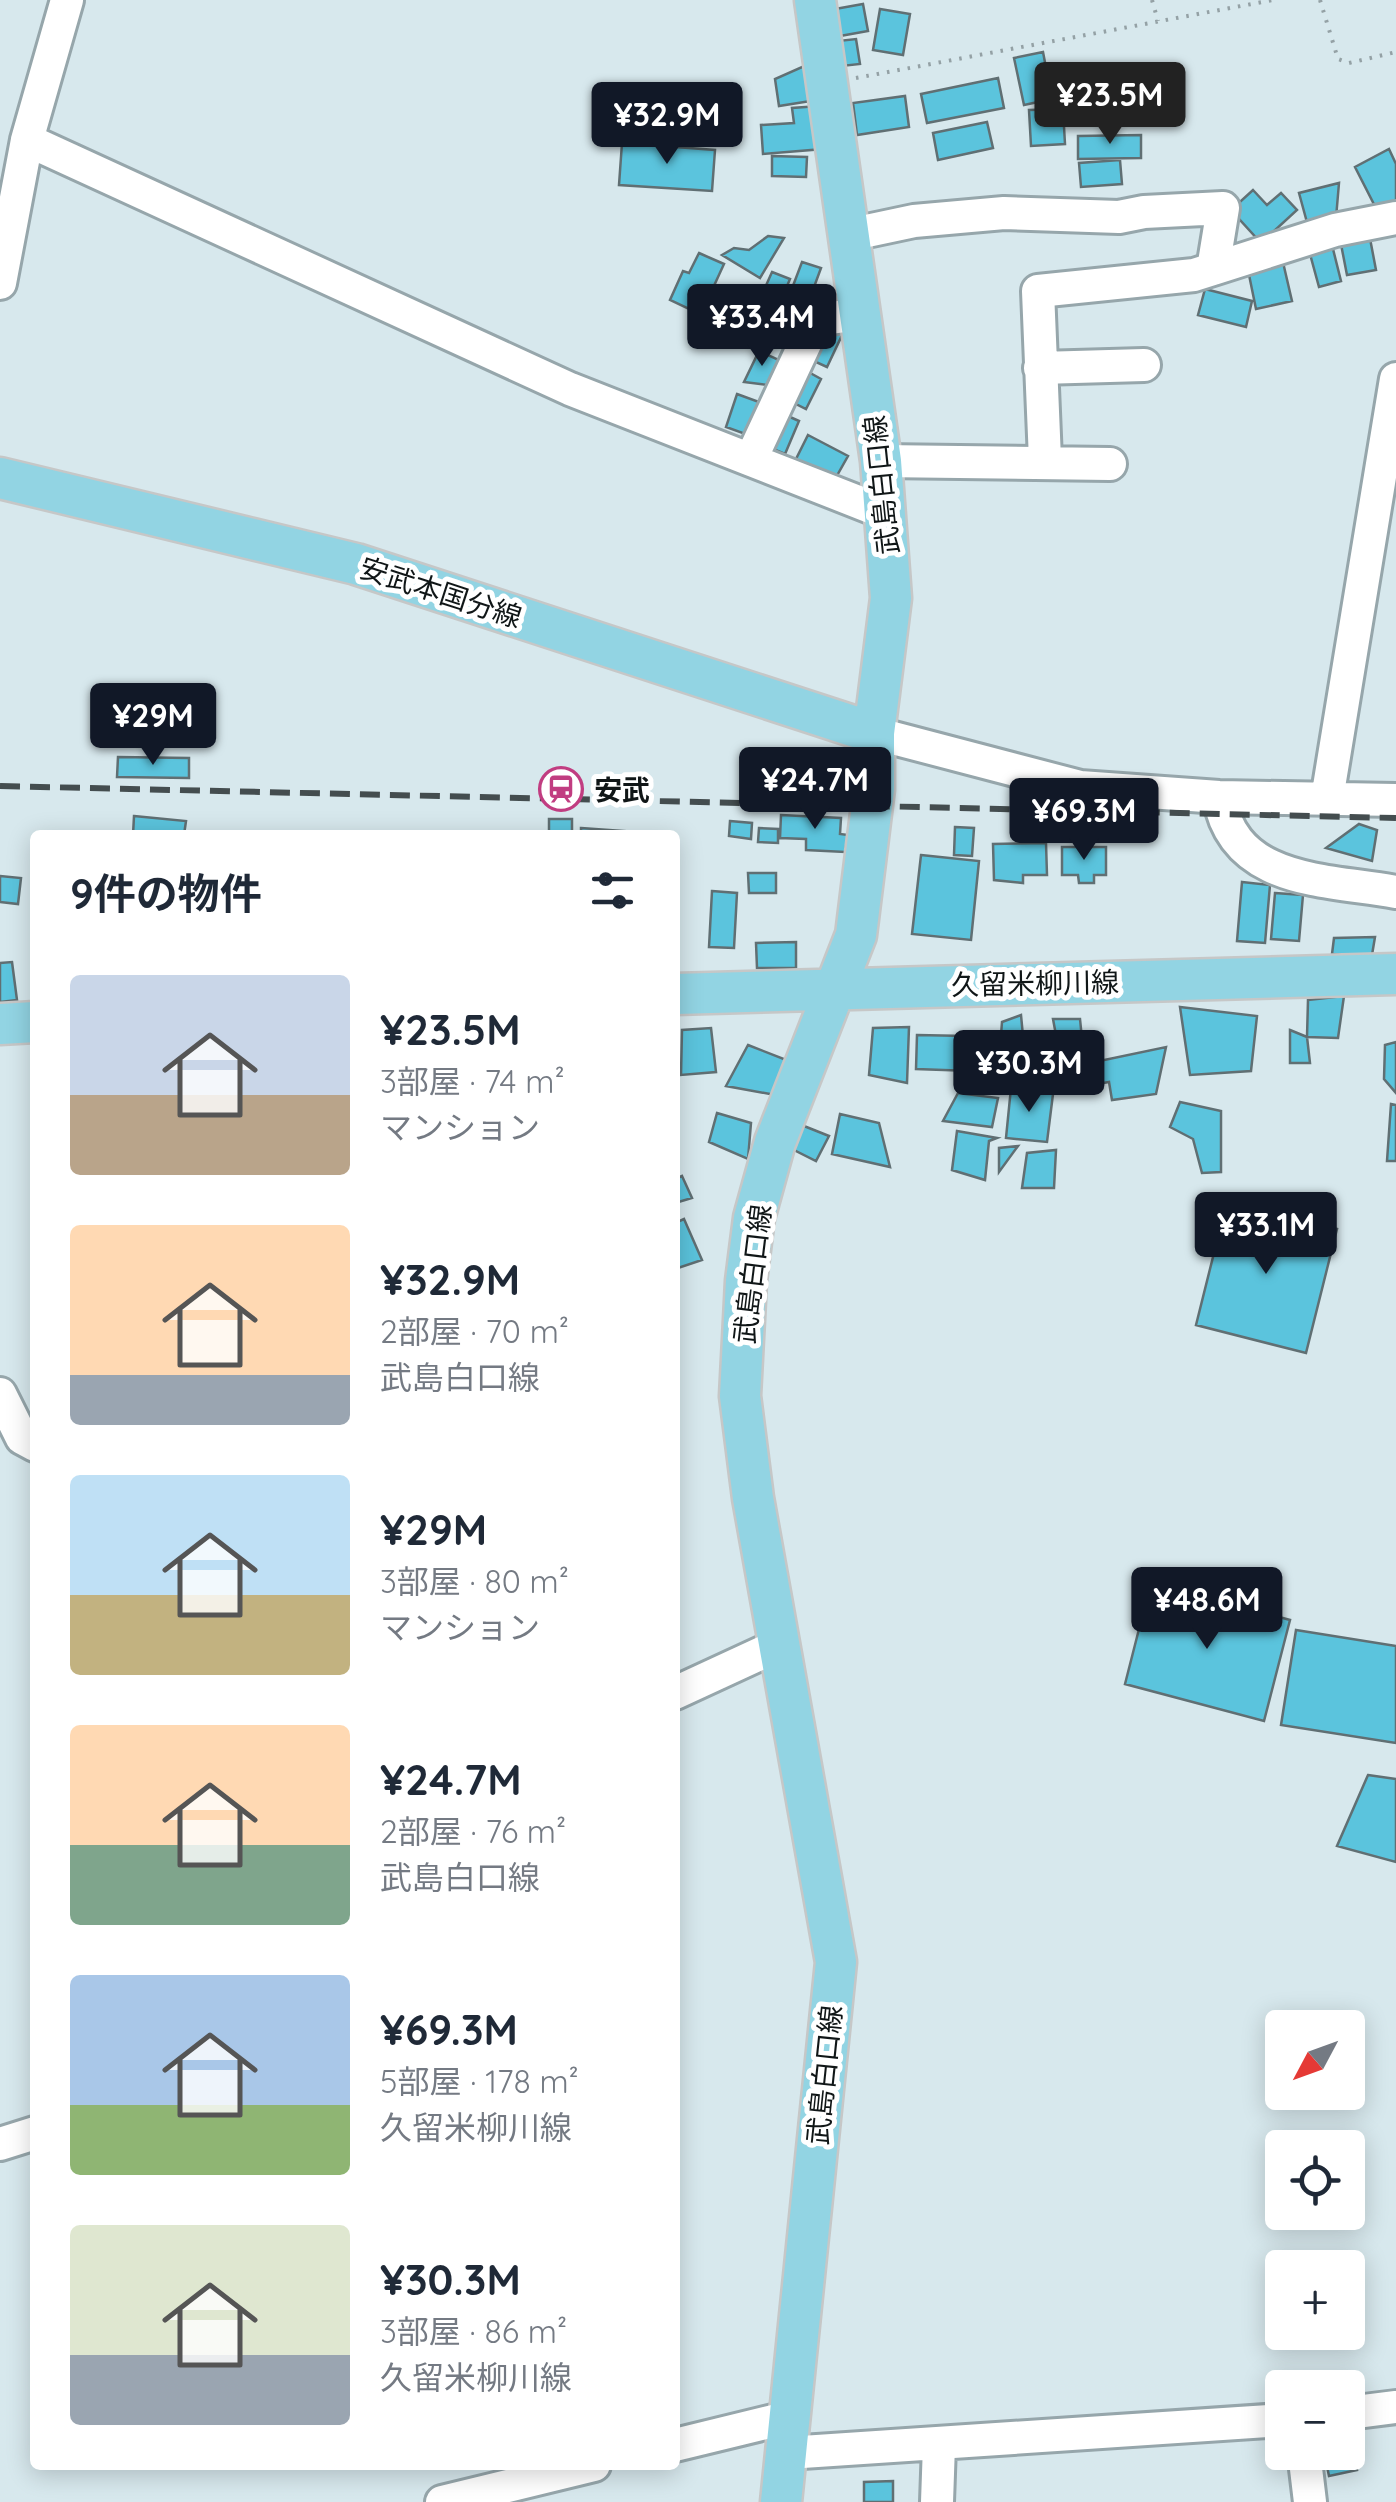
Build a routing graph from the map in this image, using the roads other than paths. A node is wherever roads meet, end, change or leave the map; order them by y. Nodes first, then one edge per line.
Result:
1 (67, 0) edge
2 (815, 0) edge
3 (27, 140) junction
4 (1396, 218) edge
5 (848, 235) junction
6 (1213, 269) junction
7 (0, 282) edge
8 (860, 314) junction
9 (1144, 366) dead end
10 (1040, 368) junction
11 (1396, 379) edge
12 (751, 459) junction
13 (1045, 460) junction
14 (881, 461) junction
15 (1110, 464) dead end
16 (0, 478) edge
17 (886, 513) junction
18 (874, 733) junction
19 (1219, 797) junction
20 (1326, 799) junction
21 (1396, 800) edge
22 (1396, 892) edge
23 (1396, 974) edge
24 (838, 988) junction
25 (680, 994) edge
26 (30, 1022) edge
27 (0, 1024) edge
28 (0, 1394) edge
29 (19, 1442) edge
30 (781, 1644) junction
31 (680, 1691) edge
32 (30, 2135) edge
33 (0, 2144) edge
34 (1396, 2407) edge
35 (1365, 2411) edge
36 (1265, 2421) edge
37 (789, 2435) junction
38 (939, 2444) junction
39 (680, 2445) edge
40 (573, 2470) edge
41 (1306, 2470) edge
42 (442, 2502) edge
43 (781, 2502) edge
44 (937, 2502) edge
45 (1310, 2502) edge

1 - 3 street
2 - 5 main road, 武島白口線
3 - 7 street
3 - 12 street
4 - 6 street
5 - 6 street
5 - 8 main road, 武島白口線
6 - 10 street
8 - 12 street
8 - 14 main road, 武島白口線
9 - 10 street
10 - 13 street
11 - 20 street
12 - 17 street
13 - 14 street
13 - 15 street
14 - 17 main road, 武島白口線
16 - 18 main road, 安武本国分線
17 - 18 main road, 武島白口線
18 - 19 street
18 - 24 main road, 武島白口線
19 - 20 street
19 - 22 street
20 - 21 street
23 - 24 main road, 久留米柳川線
24 - 25 main road, 久留米柳川線
24 - 30 main road, 武島白口線
26 - 27 main road
28 - 29 street
30 - 31 street
30 - 37 main road, 武島白口線
32 - 33 street
34 - 35 street
36 - 38 street
37 - 38 street
37 - 39 street
37 - 43 main road, 武島白口線
38 - 44 street
40 - 42 street
41 - 45 street

